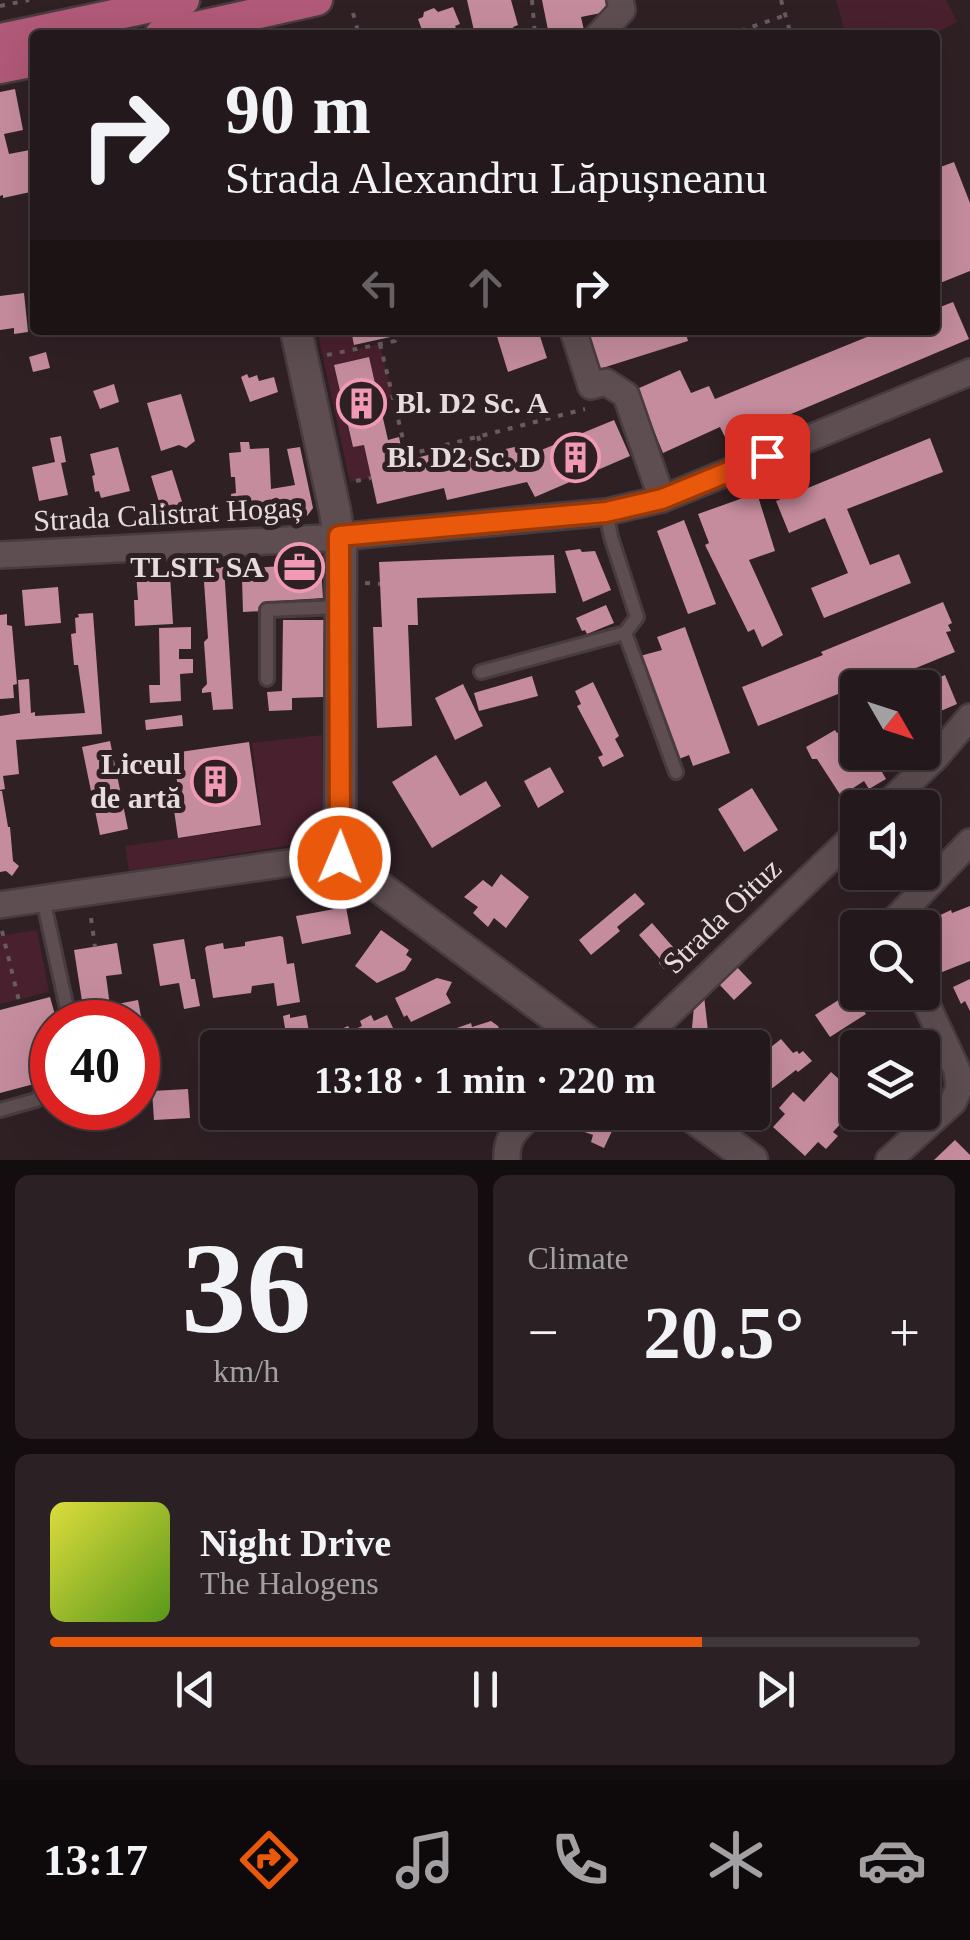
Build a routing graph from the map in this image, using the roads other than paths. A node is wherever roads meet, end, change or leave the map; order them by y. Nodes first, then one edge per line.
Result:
1 (184, 0) edge
2 (316, 0) edge
3 (620, 0) edge
4 (232, 28) edge
5 (46, 30) edge
6 (604, 30) edge
7 (30, 33) edge
8 (0, 40) edge
9 (30, 63) edge
10 (0, 68) edge
11 (297, 335) edge
12 (575, 335) edge
13 (970, 372) edge
14 (662, 499) junction
15 (606, 512) junction
16 (339, 536) junction
17 (0, 556) edge
18 (340, 607) junction
19 (625, 633) junction
20 (481, 672) dead end
21 (267, 679) dead end
22 (970, 717) edge
23 (676, 772) dead end
24 (902, 790) edge
25 (970, 842) edge
26 (840, 849) edge
27 (340, 858) junction
28 (43, 899) junction
29 (904, 910) edge
30 (1, 918) edge
31 (65, 1000) edge
32 (931, 1010) edge
33 (574, 1030) edge
34 (651, 1030) edge
35 (30, 1102) edge
36 (0, 1110) edge
37 (515, 1130) edge
38 (711, 1130) edge
39 (507, 1160) edge
40 (752, 1160) edge
41 (890, 1160) edge

1 - 5 main road
2 - 4 main road
3 - 6 street
7 - 8 main road
9 - 10 main road
11 - 16 street
12 - 14 street
13 - 14 street, Strada Calistrat Hogaș
14 - 15 street, Strada Calistrat Hogaș
15 - 16 street, Strada Calistrat Hogaș
15 - 19 lane
16 - 17 street, Strada Calistrat Hogaș
16 - 18 street
18 - 21 lane
18 - 27 street
19 - 20 lane
19 - 23 lane
22 - 24 street
25 - 29 street
26 - 34 street, Strada Oituz
27 - 28 street
27 - 33 street
28 - 30 street
28 - 31 lane
32 - 41 street
35 - 36 lane
37 - 39 street
38 - 40 street

